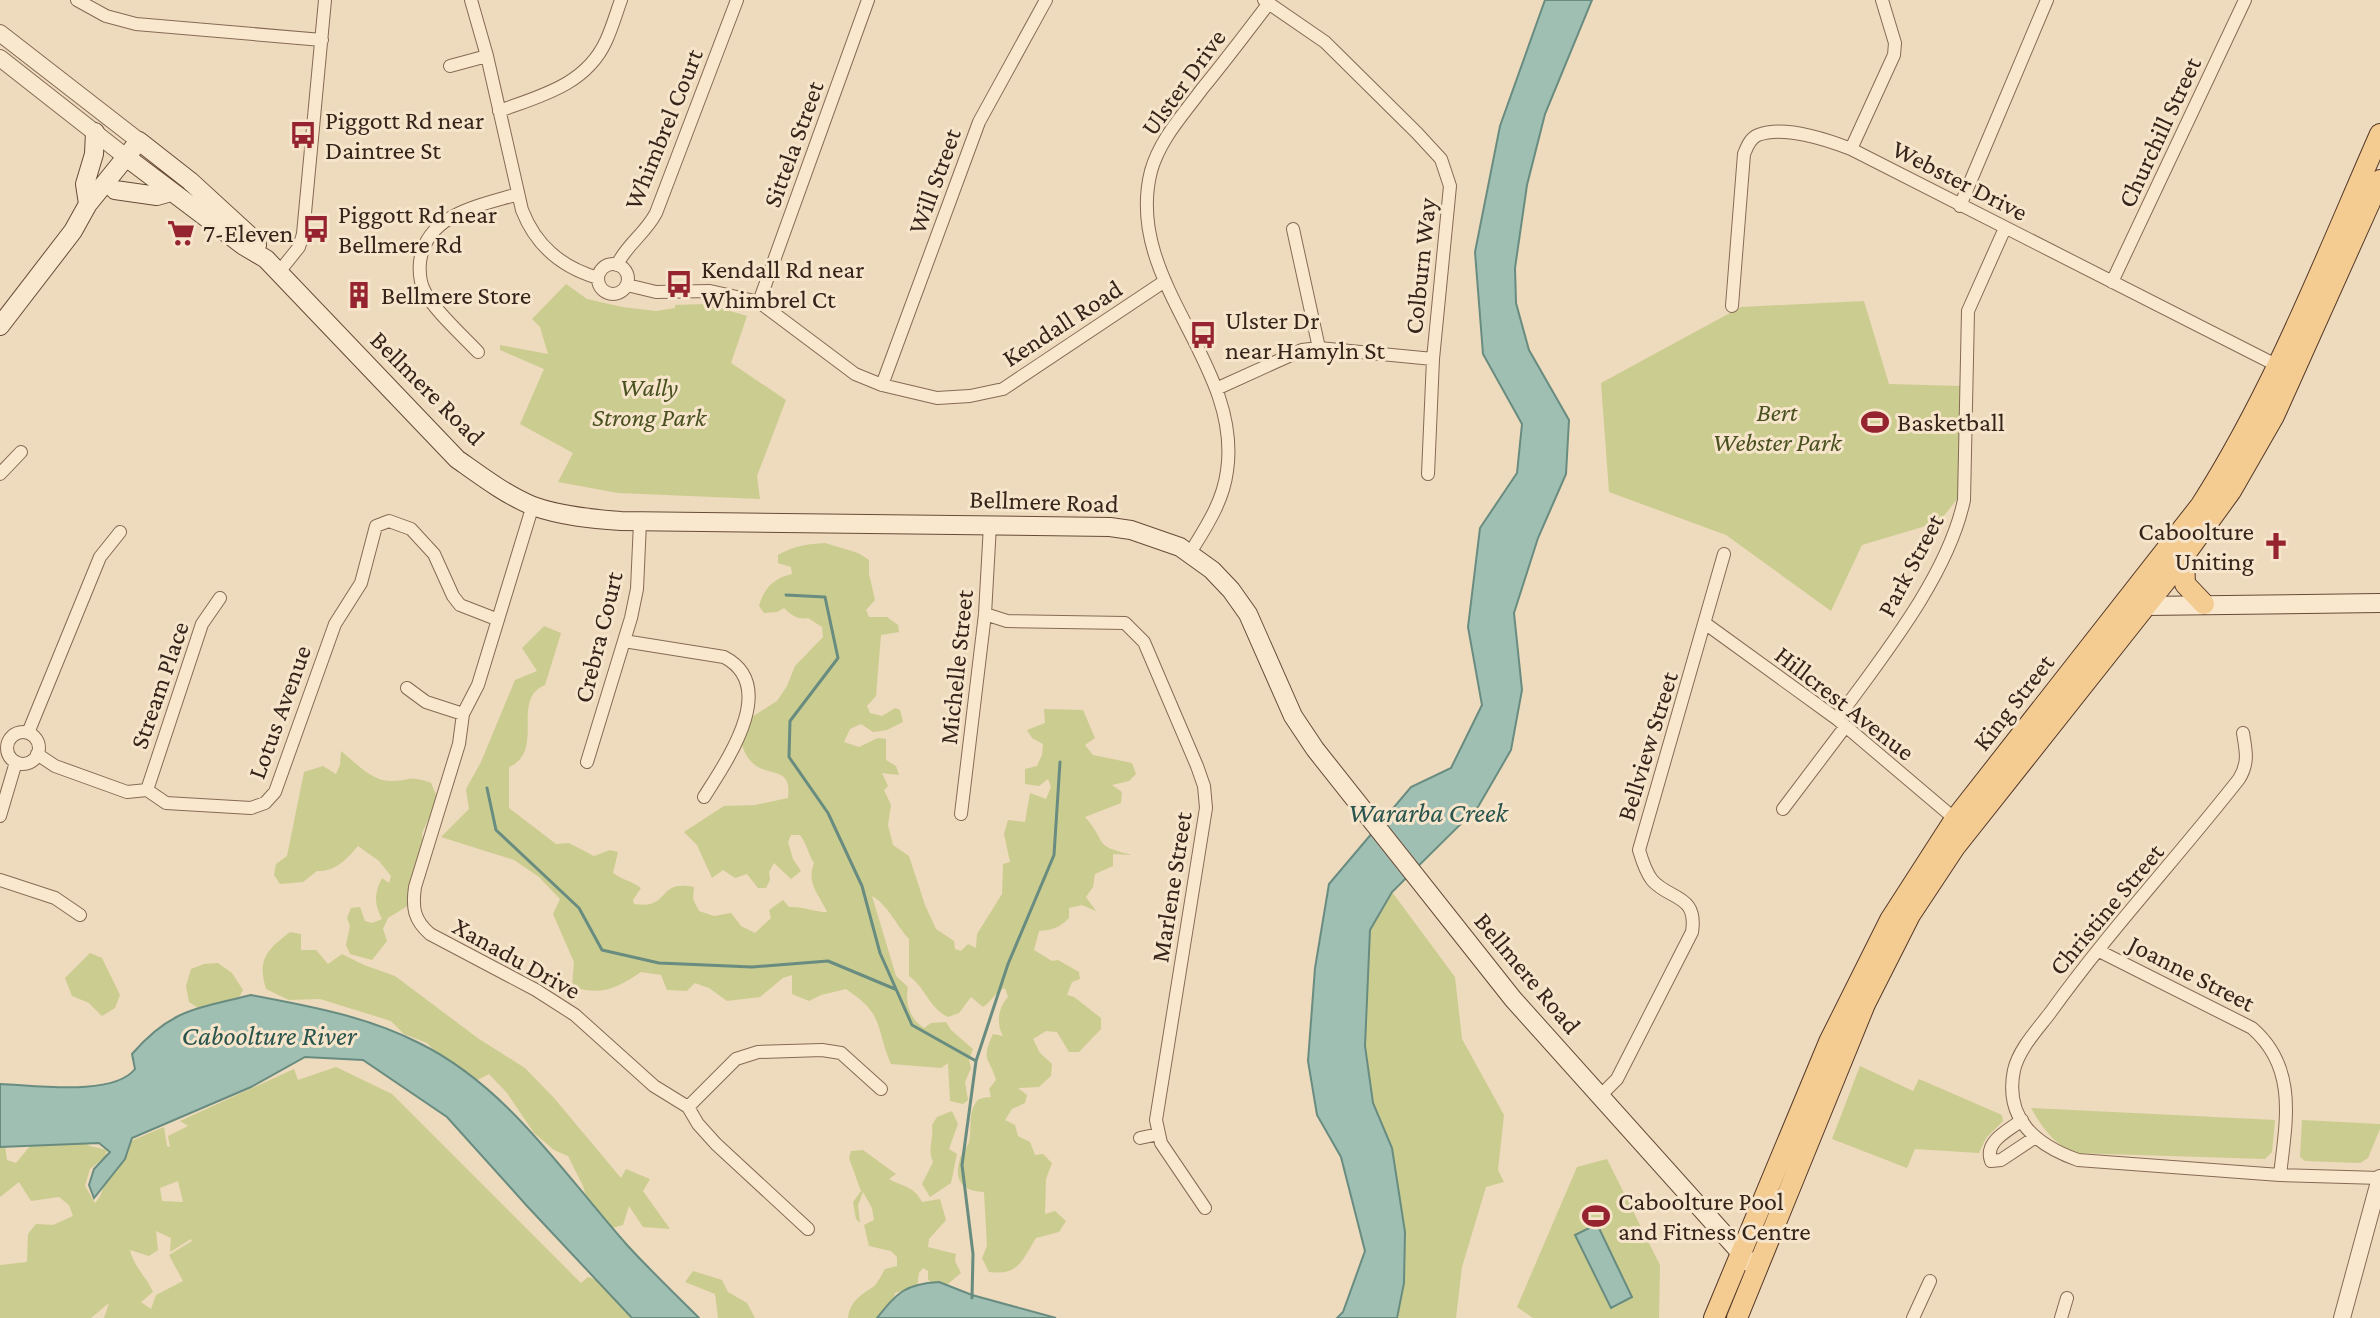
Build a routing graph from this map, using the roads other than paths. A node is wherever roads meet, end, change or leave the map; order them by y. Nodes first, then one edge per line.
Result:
1 (77, 0) edge
2 (325, 0) edge
3 (471, 0) edge
4 (621, 0) edge
5 (737, 0) edge
6 (868, 0) edge
7 (1046, 0) edge
8 (1882, 0) edge
9 (2047, 0) edge
10 (2245, 0) edge
11 (1266, 2) edge
12 (0, 33) edge
13 (322, 40) junction
14 (487, 56) junction
15 (0, 58) edge
16 (450, 66) dead end
17 (499, 111) junction
18 (95, 132) junction
19 (2380, 134) edge
20 (144, 145) junction
21 (1851, 149) junction
22 (131, 160) junction
23 (2380, 180) edge
24 (115, 190) junction
25 (171, 192) junction
26 (518, 194) junction
27 (88, 204) junction
28 (1960, 206) junction
29 (2005, 228) junction
30 (1293, 229) dead end
31 (73, 231) junction
32 (617, 265) junction
33 (272, 266) junction
34 (598, 278) junction
35 (1165, 281) junction
36 (2112, 282) junction
37 (627, 285) junction
38 (759, 302) junction
39 (1732, 306) dead end
40 (0, 326) edge
41 (1319, 348) junction
42 (478, 352) dead end
43 (1433, 359) junction
44 (2286, 369) junction
45 (882, 385) junction
46 (1216, 389) junction
47 (21, 452) dead end
48 (0, 474) edge
49 (1428, 474) dead end
50 (533, 505) junction
51 (640, 522) junction
52 (990, 525) junction
53 (120, 532) dead end
54 (1190, 553) junction
55 (1724, 554) dead end
56 (2184, 556) junction
57 (220, 598) dead end
58 (2138, 600) junction
59 (2380, 603) edge
60 (2204, 604) junction
61 (985, 614) junction
62 (496, 619) junction
63 (1706, 624) junction
64 (624, 641) junction
65 (407, 688) dead end
66 (463, 714) junction
67 (1841, 723) junction
68 (28, 733) junction
69 (2243, 733) dead end
70 (4, 740) edge
71 (37, 754) junction
72 (16, 762) junction
73 (587, 762) dead end
74 (147, 790) junction
75 (704, 797) dead end
76 (1783, 809) dead end
77 (961, 814) dead end
78 (0, 816) edge
79 (1955, 819) junction
80 (0, 880) edge
81 (80, 915) dead end
82 (2099, 951) junction
83 (881, 1089) dead end
84 (1599, 1097) junction
85 (688, 1107) junction
86 (2022, 1120) junction
87 (1159, 1134) junction
88 (1140, 1138) dead end
89 (2034, 1138) junction
90 (2280, 1175) junction
91 (2380, 1178) edge
92 (1205, 1208) dead end
93 (808, 1229) dead end
94 (1741, 1254) junction
95 (1757, 1269) junction
96 (1930, 1281) dead end
97 (2067, 1298) dead end
98 (1714, 1318) edge
99 (1737, 1318) edge
100 (1913, 1318) edge
101 (2061, 1318) edge
102 (2342, 1318) edge

1 - 13 street
2 - 13 street
3 - 14 street
4 - 17 street
5 - 32 street, Whimbrel Court
6 - 38 street, Sittela Street
7 - 45 street, Will Street
8 - 21 street
9 - 28 street
10 - 36 street, Churchill Street
11 - 35 street, Ulster Drive
11 - 43 street, Colburn Way
12 - 20 street, Bellmere Road
13 - 33 street
14 - 16 street
14 - 17 street
15 - 18 street, Bellmere Road
17 - 26 street
18 - 22 street, Bellmere Road
18 - 27 main road
19 - 44 main road, King Street
20 - 22 main road
20 - 33 main road, Bellmere Road
21 - 28 street, Webster Drive
21 - 39 street, Webster Drive
22 - 24 main road
22 - 25 main road, Bellmere Road
22 - 27 main road
23 - 44 main road, King Street
24 - 25 main road
24 - 31 main road
25 - 33 main road, Bellmere Road
26 - 34 street
26 - 42 street
27 - 31 main road
28 - 29 street, Webster Drive
29 - 36 street, Webster Drive
29 - 67 street, Park Street
30 - 41 street
31 - 40 main road
32 - 34 street
32 - 37 street
33 - 50 main road, Bellmere Road
34 - 37 street
35 - 45 street, Kendall Road
35 - 46 street, Ulster Drive
36 - 44 street, Webster Drive
37 - 38 street, Kendall Road
38 - 45 street, Kendall Road
41 - 43 street
41 - 46 street
43 - 49 street, Colburn Way
44 - 56 main road, King Street
44 - 58 main road, King Street
46 - 54 street, Ulster Drive
47 - 48 street
50 - 51 main road, Bellmere Road
50 - 62 street, Xanadu Drive
51 - 52 main road, Bellmere Road
51 - 64 street, Crebra Court
52 - 54 main road, Bellmere Road
52 - 61 street, Michelle Street
53 - 68 street
54 - 84 main road, Bellmere Road
55 - 63 street, Bellview Street
56 - 58 main road, King Street
56 - 60 main road
57 - 74 street, Stream Place
58 - 60 main road
58 - 79 main road, King Street
58 - 95 main road, King Street
59 - 60 main road
61 - 77 street, Michelle Street
61 - 87 street, Marlene Street
62 - 66 street, Xanadu Drive
62 - 74 street, Lotus Avenue
63 - 67 street, Hillcrest Avenue
63 - 84 street, Bellview Street
64 - 73 street, Crebra Court
64 - 75 street
65 - 66 street
66 - 85 street, Xanadu Drive
67 - 76 street, Park Street
67 - 79 street, Hillcrest Avenue
68 - 70 street
68 - 71 street
69 - 82 street, Christine Street
70 - 72 street
71 - 72 street
71 - 74 street, Lotus Avenue
72 - 78 street
79 - 94 main road, King Street
80 - 81 street
82 - 86 street, Christine Street
82 - 90 street, Joanne Street
83 - 85 street
84 - 94 main road, Bellmere Road
85 - 93 street, Xanadu Drive
86 - 89 street, Christine Street
86 - 89 street
87 - 88 street
87 - 92 street, Marlene Street
89 - 90 street, Christine Street
90 - 91 street, Christine Street
91 - 102 street
94 - 95 main road, Bellmere Road
94 - 98 main road, King Street
95 - 99 main road, King Street
96 - 100 street
97 - 101 street

